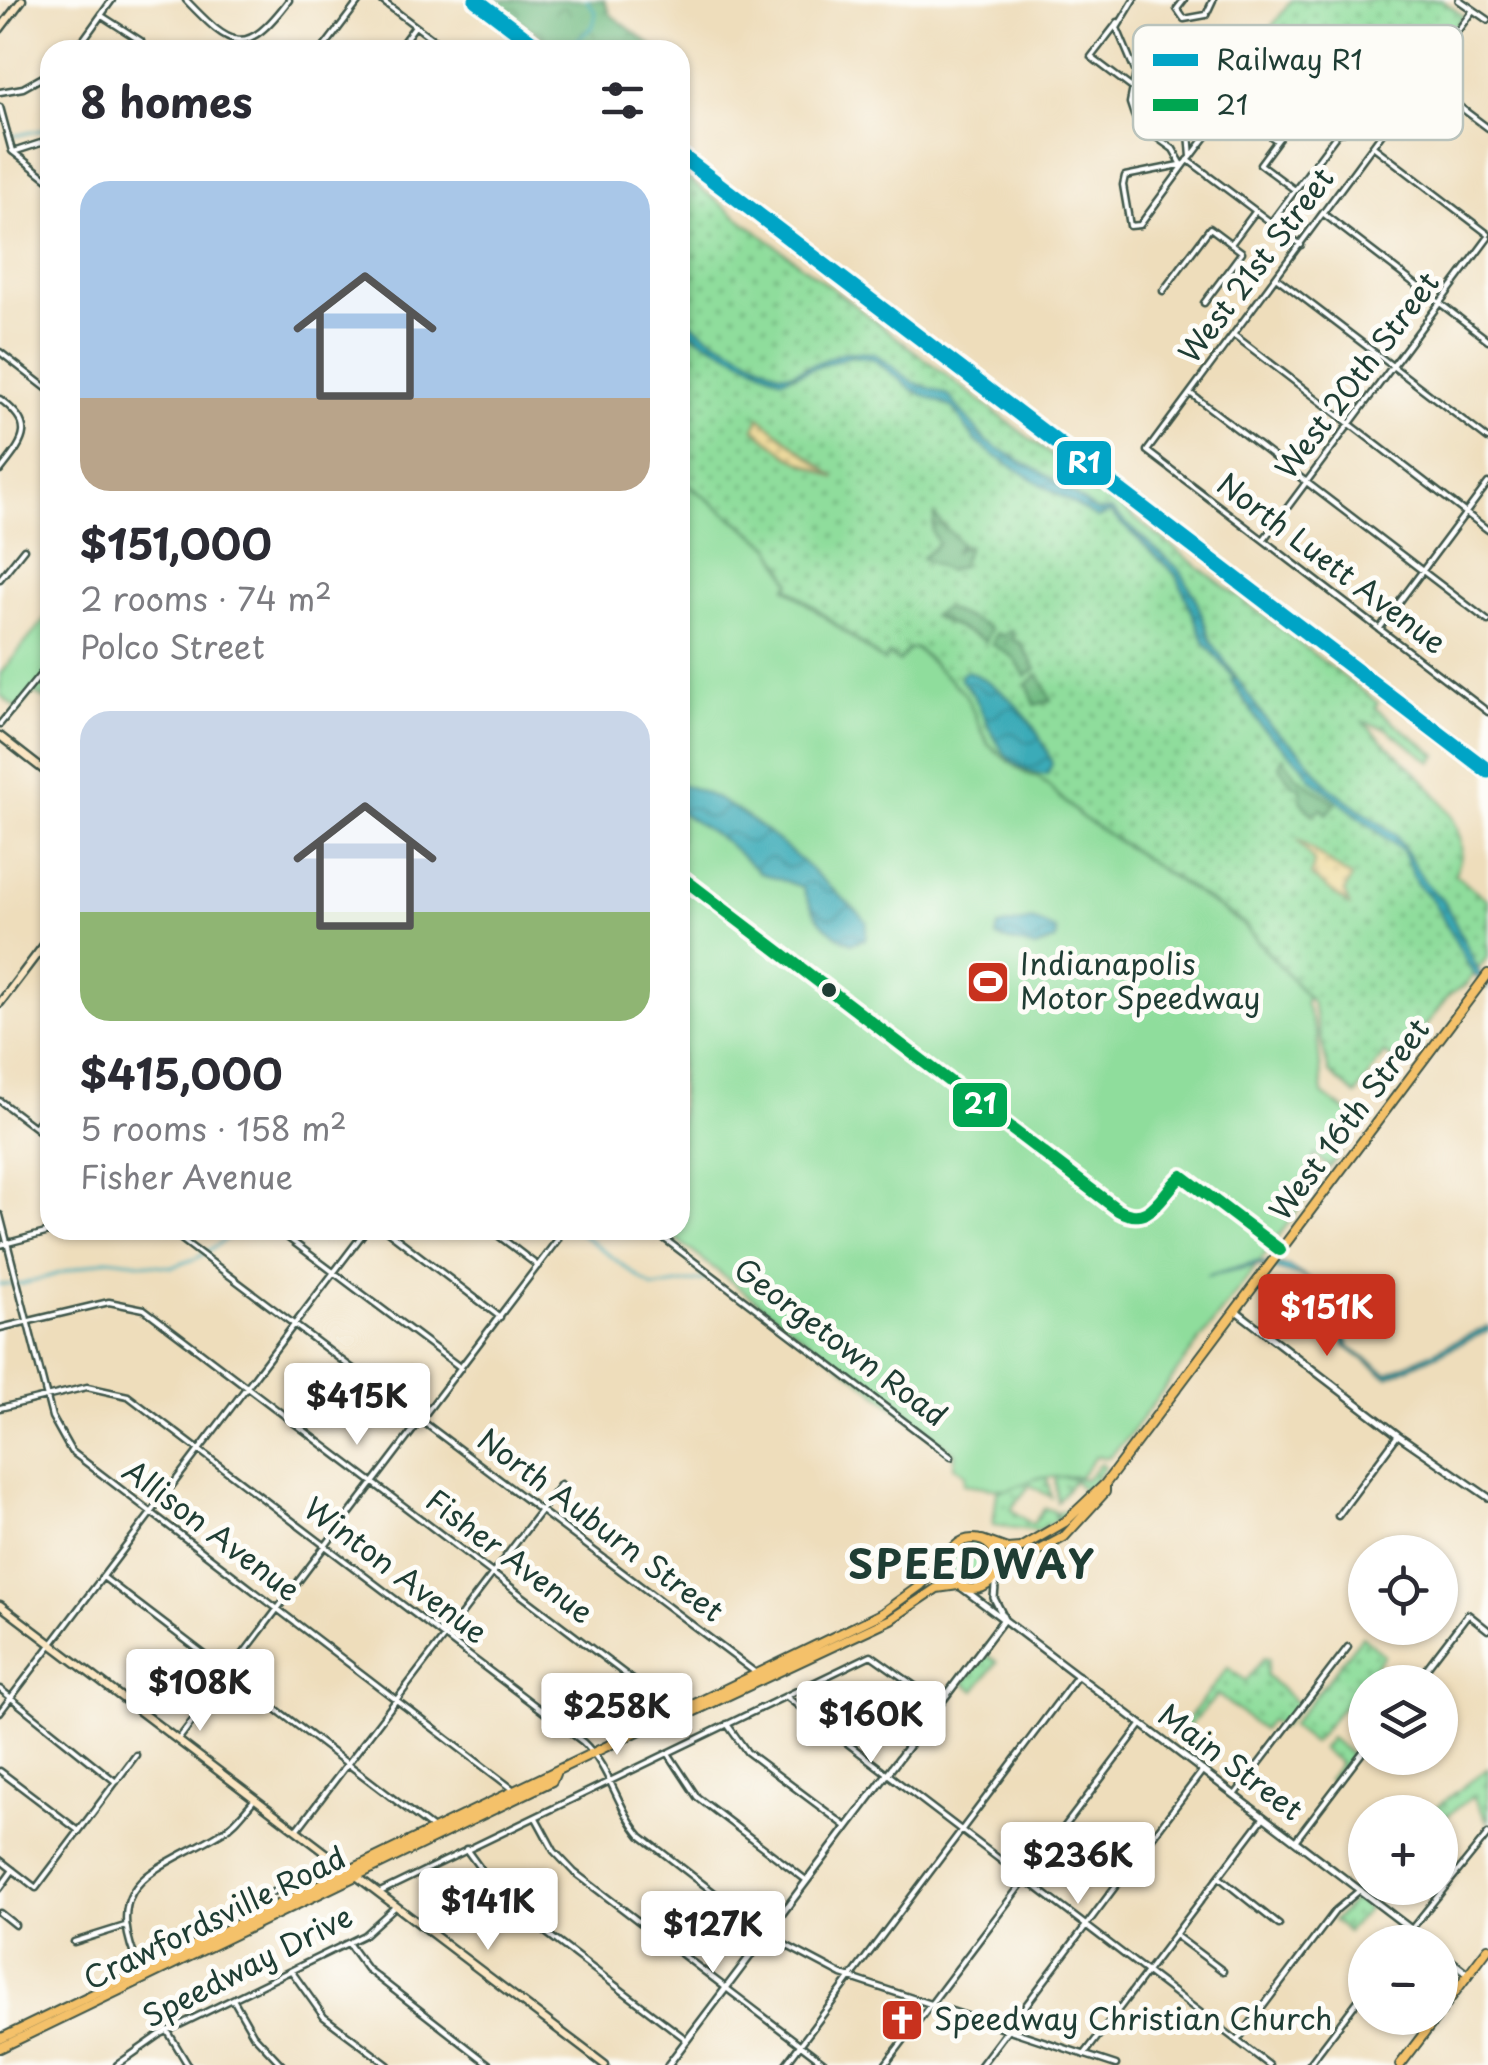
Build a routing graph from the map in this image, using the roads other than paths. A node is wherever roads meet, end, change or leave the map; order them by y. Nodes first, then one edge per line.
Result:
1 (22, 0) edge
2 (112, 0) edge
3 (186, 0) edge
4 (280, 0) edge
5 (360, 0) edge
6 (381, 0) edge
7 (1134, 0) edge
8 (1184, 0) edge
9 (1213, 0) edge
10 (1459, 0) edge
11 (287, 2) edge
12 (1474, 10) junction
13 (102, 16) junction
14 (1119, 20) junction
15 (1488, 20) edge
16 (1463, 25) edge
17 (415, 26) junction
18 (0, 30) edge
19 (84, 40) edge
20 (139, 40) edge
21 (237, 40) edge
22 (243, 40) edge
23 (330, 40) edge
24 (404, 40) edge
25 (434, 40) edge
26 (1133, 66) edge
27 (40, 79) edge
28 (1133, 84) edge
29 (1132, 88) junction
30 (0, 92) edge
31 (0, 107) edge
32 (1463, 109) edge
33 (1133, 111) edge
34 (1488, 128) edge
35 (1160, 140) edge
36 (1187, 140) edge
37 (1204, 140) edge
38 (1332, 140) edge
39 (1379, 140) edge
40 (1277, 141) edge
41 (40, 143) edge
42 (1374, 147) junction
43 (13, 152) junction
44 (1187, 162) junction
45 (40, 173) edge
46 (1295, 190) junction
47 (1256, 211) junction
48 (1324, 214) junction
49 (1270, 222) junction
50 (1488, 236) edge
51 (1232, 244) junction
52 (1301, 244) junction
53 (1276, 277) junction
54 (1163, 291) dead end
55 (1204, 303) dead end
56 (1440, 303) junction
57 (1233, 335) junction
58 (1488, 340) edge
59 (0, 352) edge
60 (1393, 366) junction
61 (40, 383) edge
62 (1190, 393) junction
63 (0, 399) edge
64 (1350, 424) junction
65 (1488, 439) edge
66 (1147, 451) joint
67 (0, 471) edge
68 (1488, 483) edge
69 (1306, 484) junction
70 (1466, 513) junction
71 (1488, 530) edge
72 (1263, 540) junction
73 (24, 549) dead end
74 (1423, 571) junction
75 (2, 572) edge
76 (0, 579) edge
77 (1488, 621) edge
78 (1380, 629) junction
79 (40, 675) edge
80 (1488, 712) edge
81 (0, 724) edge
82 (0, 736) edge
83 (40, 766) edge
84 (690, 884) edge
85 (40, 949) edge
86 (1488, 974) edge
87 (0, 1003) edge
88 (0, 1101) edge
89 (40, 1119) edge
90 (34, 1127) junction
91 (40, 1132) edge
92 (1226, 1210) tunnel mouth
93 (0, 1215) edge
94 (40, 1234) edge
95 (182, 1240) edge
96 (296, 1240) edge
97 (358, 1240) edge
98 (399, 1240) edge
99 (504, 1240) edge
100 (557, 1240) edge
101 (666, 1240) edge
102 (1268, 1241) tunnel mouth
103 (8, 1242) junction
104 (0, 1244) edge
105 (1280, 1250) junction
106 (538, 1266) junction
107 (334, 1272) junction
108 (1235, 1310) junction
109 (500, 1317) junction
110 (28, 1321) junction
111 (296, 1324) junction
112 (0, 1328) edge
113 (461, 1368) junction
114 (247, 1386) junction
115 (47, 1396) junction
116 (0, 1408) edge
117 (423, 1419) junction
118 (1398, 1435) junction
119 (199, 1450) junction
120 (951, 1456) dead end
121 (374, 1483) junction
122 (560, 1484) dead end
123 (1105, 1484) junction
124 (1488, 1497) edge
125 (541, 1509) junction
126 (151, 1514) junction
127 (1338, 1516) dead end
128 (982, 1540) junction
129 (326, 1546) junction
130 (952, 1549) junction
131 (492, 1573) junction
132 (996, 1574) junction
133 (103, 1577) junction
134 (959, 1586) junction
135 (0, 1606) edge
136 (277, 1609) junction
137 (1004, 1619) junction
138 (1488, 1630) edge
139 (444, 1636) junction
140 (52, 1644) junction
141 (1348, 1647) dead end
142 (1429, 1665) edge
143 (229, 1673) junction
144 (1078, 1675) junction
145 (759, 1676) junction
146 (0, 1688) edge
147 (786, 1696) junction
148 (10, 1699) junction
149 (395, 1700) junction
150 (940, 1704) junction
151 (0, 1712) edge
152 (678, 1714) junction
153 (727, 1724) junction
154 (1142, 1724) junction
155 (178, 1740) junction
156 (668, 1753) junction
157 (136, 1754) dead end
158 (596, 1755) junction
159 (347, 1763) junction
160 (1203, 1770) junction
161 (0, 1771) edge
162 (1348, 1771) edge
163 (887, 1774) junction
164 (608, 1781) junction
165 (116, 1782) junction
166 (517, 1793) junction
167 (1236, 1795) junction
168 (255, 1799) junction
169 (535, 1816) junction
170 (1264, 1817) junction
171 (847, 1827) junction
172 (296, 1830) junction
173 (962, 1830) junction
174 (79, 1831) junction
175 (437, 1832) junction
176 (1488, 1834) edge
177 (1295, 1841) junction
178 (466, 1849) junction
179 (0, 1860) edge
180 (338, 1861) junction
181 (13, 1870) junction
182 (352, 1873) junction
183 (1218, 1877) junction
184 (1025, 1879) junction
185 (806, 1880) junction
186 (1348, 1881) edge
187 (0, 1888) edge
188 (378, 1892) junction
189 (1348, 1900) edge
190 (1379, 1905) edge
191 (396, 1906) junction
192 (0, 1913) edge
193 (15, 1924) dead end
194 (1279, 1924) dead end
195 (1405, 1925) edge
196 (1415, 1925) edge
197 (125, 1926) junction
198 (1086, 1926) junction
199 (766, 1934) junction
200 (1175, 1935) junction
201 (74, 1942) dead end
202 (348, 1943) junction
203 (1488, 1948) edge
204 (134, 1959) junction
205 (1458, 1966) edge
206 (1222, 1970) dead end
207 (291, 1971) junction
208 (1147, 1972) junction
209 (1468, 1974) junction
210 (142, 1975) junction
211 (850, 1978) junction
212 (726, 1988) junction
213 (1458, 1988) edge
214 (233, 1998) junction
215 (931, 2004) junction
216 (1348, 2013) edge
217 (168, 2030) junction
218 (1008, 2030) junction
219 (1423, 2035) edge
220 (2, 2040) edge
221 (686, 2040) junction
222 (1237, 2041) junction
223 (800, 2044) junction
224 (1084, 2055) junction
225 (117, 2065) edge
226 (188, 2065) edge
227 (282, 2065) edge
228 (388, 2065) edge
229 (490, 2065) edge
230 (605, 2065) edge
231 (668, 2065) edge
232 (785, 2065) edge
233 (827, 2065) edge
234 (885, 2065) edge
235 (982, 2065) edge
236 (1116, 2065) edge
237 (1269, 2065) edge
238 (1309, 2065) edge
239 (1400, 2065) edge

1 - 18 main road
2 - 13 street
3 - 21 street
4 - 11 street
5 - 23 street
6 - 17 street
7 - 14 street
8 - 9 street
10 - 12 street
11 - 22 street
12 - 15 street
12 - 16 street, West 21st Street
13 - 19 street
13 - 20 street
14 - 26 street
14 - 29 street
17 - 24 street
17 - 25 street
27 - 30 street
28 - 29 street
29 - 33 street
31 - 43 street
32 - 34 street
35 - 44 street
36 - 44 street
37 - 44 street
38 - 46 street
39 - 42 street, West 21st Street
40 - 46 street
41 - 43 street
42 - 48 street, West 21st Street
42 - 50 street
43 - 45 street
44 - 44 street
44 - 47 street
46 - 49 street
47 - 49 street
47 - 51 street
48 - 52 street, West 21st Street
48 - 56 street
49 - 52 street
50 - 56 street, West 20th Street
51 - 54 street
51 - 55 street
52 - 53 street, West 21st Street
53 - 57 street, West 21st Street
53 - 60 street
56 - 58 street
56 - 60 street, West 20th Street
57 - 62 street, West 21st Street
57 - 64 street
59 - 61 street
60 - 64 street, West 20th Street
60 - 65 street
62 - 66 street, West 21st Street
62 - 69 street
63 - 67 street
64 - 69 street, West 20th Street
64 - 70 street
66 - 72 street, North Luett Avenue
68 - 70 street
69 - 72 street, West 20th Street
69 - 74 street
70 - 71 street
70 - 74 street
72 - 78 street, North Luett Avenue
73 - 75 street
74 - 77 street
74 - 78 street
75 - 76 street
78 - 80 street, North Luett Avenue
79 - 81 street
82 - 83 main road
84 - 92 street
85 - 87 main road
86 - 105 main road, West 16th Street
88 - 90 street
89 - 90 street
90 - 91 street
93 - 103 street, Allison Avenue
94 - 103 street
95 - 111 street, North Auburn Street
96 - 107 street
97 - 107 street
98 - 109 street
99 - 106 street
100 - 106 street
101 - 120 street, Georgetown Road
102 - 105 street
103 - 104 street
103 - 110 street, Allison Avenue
105 - 108 main road, West 16th Street
106 - 109 street
107 - 111 street
107 - 113 street
108 - 118 street
108 - 123 main road, West 16th Street
109 - 113 street
110 - 112 street, Fisher Avenue
110 - 114 street, Fisher Avenue
110 - 115 street, Allison Avenue
111 - 114 street
111 - 117 street, North Auburn Street
113 - 117 street
114 - 119 street
114 - 121 street, Fisher Avenue
115 - 116 street, Winton Avenue
115 - 119 street, Winton Avenue
115 - 126 street, Allison Avenue
117 - 121 street
117 - 125 street, North Auburn Street
118 - 124 street
118 - 127 street
119 - 126 street
119 - 129 street, Winton Avenue
121 - 129 street
121 - 131 street, Fisher Avenue
122 - 125 street
123 - 128 main road, West 16th Street
123 - 132 main road, West 16th Street
125 - 131 street
125 - 145 street, North Auburn Street
126 - 133 street
126 - 136 street, Allison Avenue
128 - 130 main road
128 - 132 main road
129 - 136 street
129 - 139 street, Winton Avenue
130 - 134 main road
130 - 145 main road, Crawfordsville Road
131 - 139 street
131 - 152 street, Fisher Avenue
132 - 134 main road
132 - 137 street
133 - 140 street
133 - 143 street
134 - 137 street, Main Street
134 - 145 main road, Crawfordsville Road
135 - 140 main road
136 - 143 street
136 - 149 street, Allison Avenue
137 - 144 street, Main Street
137 - 150 street
138 - 142 street
139 - 149 street
139 - 158 street, Winton Avenue
140 - 148 street
140 - 155 main road
141 - 167 street
143 - 155 street
143 - 159 street
144 - 154 street, Main Street
144 - 173 street
145 - 152 main road, Crawfordsville Road
146 - 148 street
147 - 150 street
147 - 153 street
147 - 163 street
148 - 151 street
148 - 165 street
149 - 159 street
149 - 166 street, Allison Avenue
150 - 163 street
152 - 158 main road, Crawfordsville Road
153 - 156 street
153 - 171 street
154 - 160 street, Main Street
154 - 184 street
155 - 168 main road
156 - 164 street
156 - 185 street
157 - 165 street
158 - 164 street
158 - 166 main road, Crawfordsville Road
159 - 172 street
159 - 175 street
160 - 167 street, Main Street
160 - 198 street
161 - 174 street
162 - 177 street
163 - 171 street
163 - 173 street
164 - 169 street
164 - 199 street
165 - 174 street
166 - 175 main road, Crawfordsville Road
167 - 170 street, Main Street
168 - 172 main road
168 - 197 street
169 - 178 street
169 - 212 street
170 - 177 street, Main Street
170 - 183 street
171 - 185 street
172 - 180 main road
173 - 184 street
173 - 211 street
174 - 181 street
175 - 182 main road, Crawfordsville Road
176 - 196 street
177 - 186 street, Main Street
178 - 188 street
178 - 221 street
179 - 181 street
180 - 182 main road
180 - 204 street, Crawfordsville Road
181 - 187 street
182 - 188 main road
182 - 210 main road, Crawfordsville Road
183 - 194 street
183 - 200 street
184 - 198 street
184 - 215 street
185 - 199 street
188 - 191 main road
189 - 222 street
190 - 195 street, Main Street
191 - 202 street, Speedway Drive
191 - 230 main road
192 - 193 street
197 - 201 street
197 - 204 street
198 - 208 street
198 - 218 street
199 - 211 street
199 - 212 street
200 - 206 street
200 - 208 street
202 - 207 street, Speedway Drive
202 - 229 street
203 - 209 main road
204 - 210 street
205 - 209 street
207 - 214 street, Speedway Drive
207 - 228 street
208 - 222 street
208 - 224 street
209 - 213 main road
210 - 220 main road, Crawfordsville Road
211 - 215 street
211 - 223 street
212 - 221 street
212 - 223 street
214 - 217 street, Speedway Drive
214 - 227 street
215 - 218 street
215 - 234 street
216 - 238 street
217 - 225 street, Speedway Drive
217 - 226 street
218 - 224 street
218 - 235 street
219 - 239 main road
221 - 231 street
222 - 237 street
223 - 232 street
223 - 233 street
224 - 236 street

